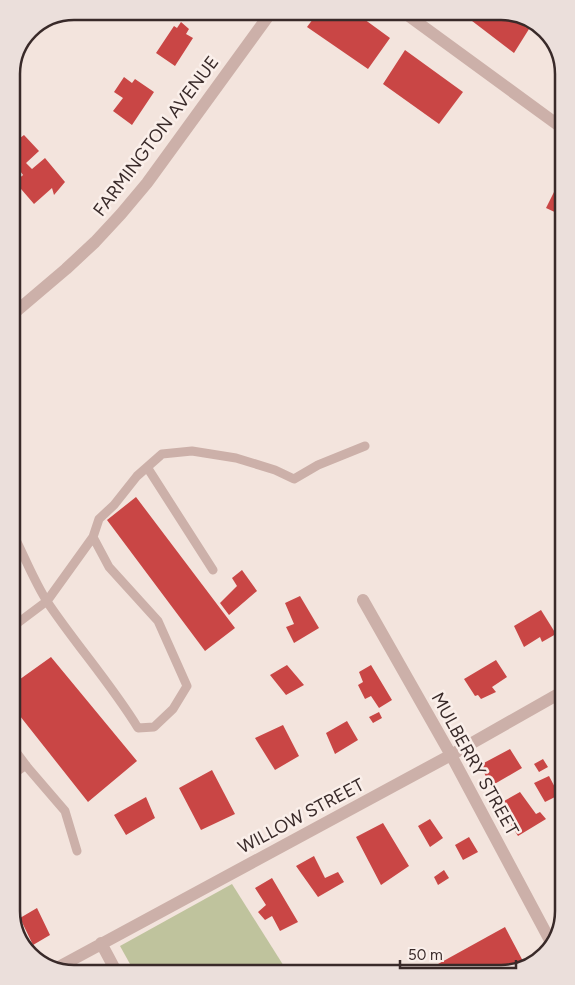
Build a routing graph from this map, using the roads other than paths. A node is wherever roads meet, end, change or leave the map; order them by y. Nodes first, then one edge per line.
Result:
1 (265, 20) edge
2 (414, 20) edge
3 (555, 123) edge
4 (20, 308) edge
5 (365, 446) dead end
6 (147, 467) junction
7 (93, 537) junction
8 (20, 548) edge
9 (213, 570) dead end
10 (363, 600) dead end
11 (47, 601) junction
12 (20, 621) edge
13 (555, 696) edge
14 (451, 755) junction
15 (20, 757) edge
16 (26, 765) junction
17 (20, 769) edge
18 (77, 851) dead end
19 (548, 937) edge
20 (101, 943) junction
21 (64, 964) edge
22 (113, 965) edge

1 - 4 street, FARMINGTON AVENUE
2 - 3 street
5 - 6 lane
6 - 7 lane
6 - 9 lane
7 - 11 lane
7 - 11 lane
8 - 11 lane
10 - 14 street, MULBERRY STREET
11 - 12 lane
13 - 14 street, WILLOW STREET
14 - 19 street, MULBERRY STREET
14 - 20 street, WILLOW STREET
15 - 16 lane
16 - 17 lane
16 - 18 lane
20 - 21 street, WILLOW STREET
20 - 22 street

